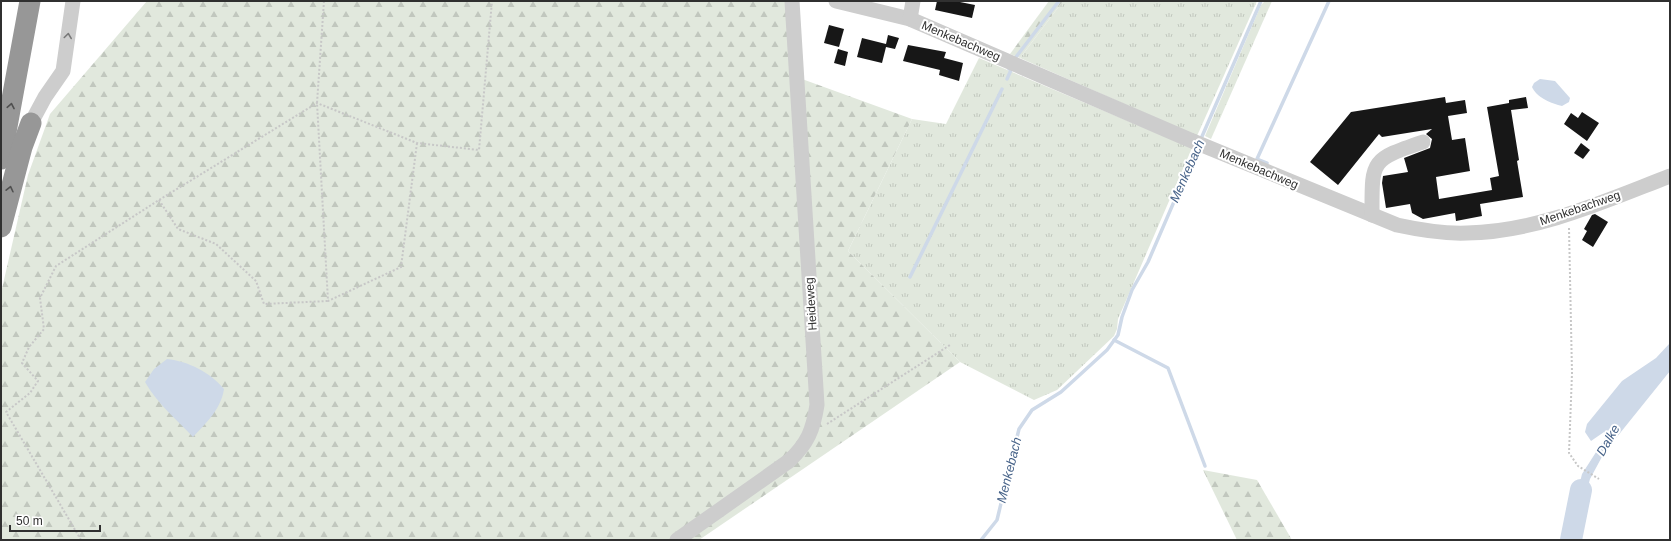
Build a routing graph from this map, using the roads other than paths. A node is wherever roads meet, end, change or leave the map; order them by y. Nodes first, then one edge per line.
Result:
1 (30, 1) edge
2 (73, 1) edge
3 (792, 1) edge
4 (836, 1) edge
5 (913, 1) edge
6 (910, 19) junction
7 (31, 123) joint
8 (1423, 142) dead end
9 (1, 158) edge
10 (1670, 176) edge
11 (1372, 216) junction
12 (1, 227) edge
13 (677, 540) edge

9 -> 1 highway
7 -> 2 street
3 - 13 street, Heideweg
4 - 6 street, Menkebachweg
5 - 6 street
6 - 11 street, Menkebachweg
12 -> 7 highway
8 - 11 street
10 - 11 street, Menkebachweg

